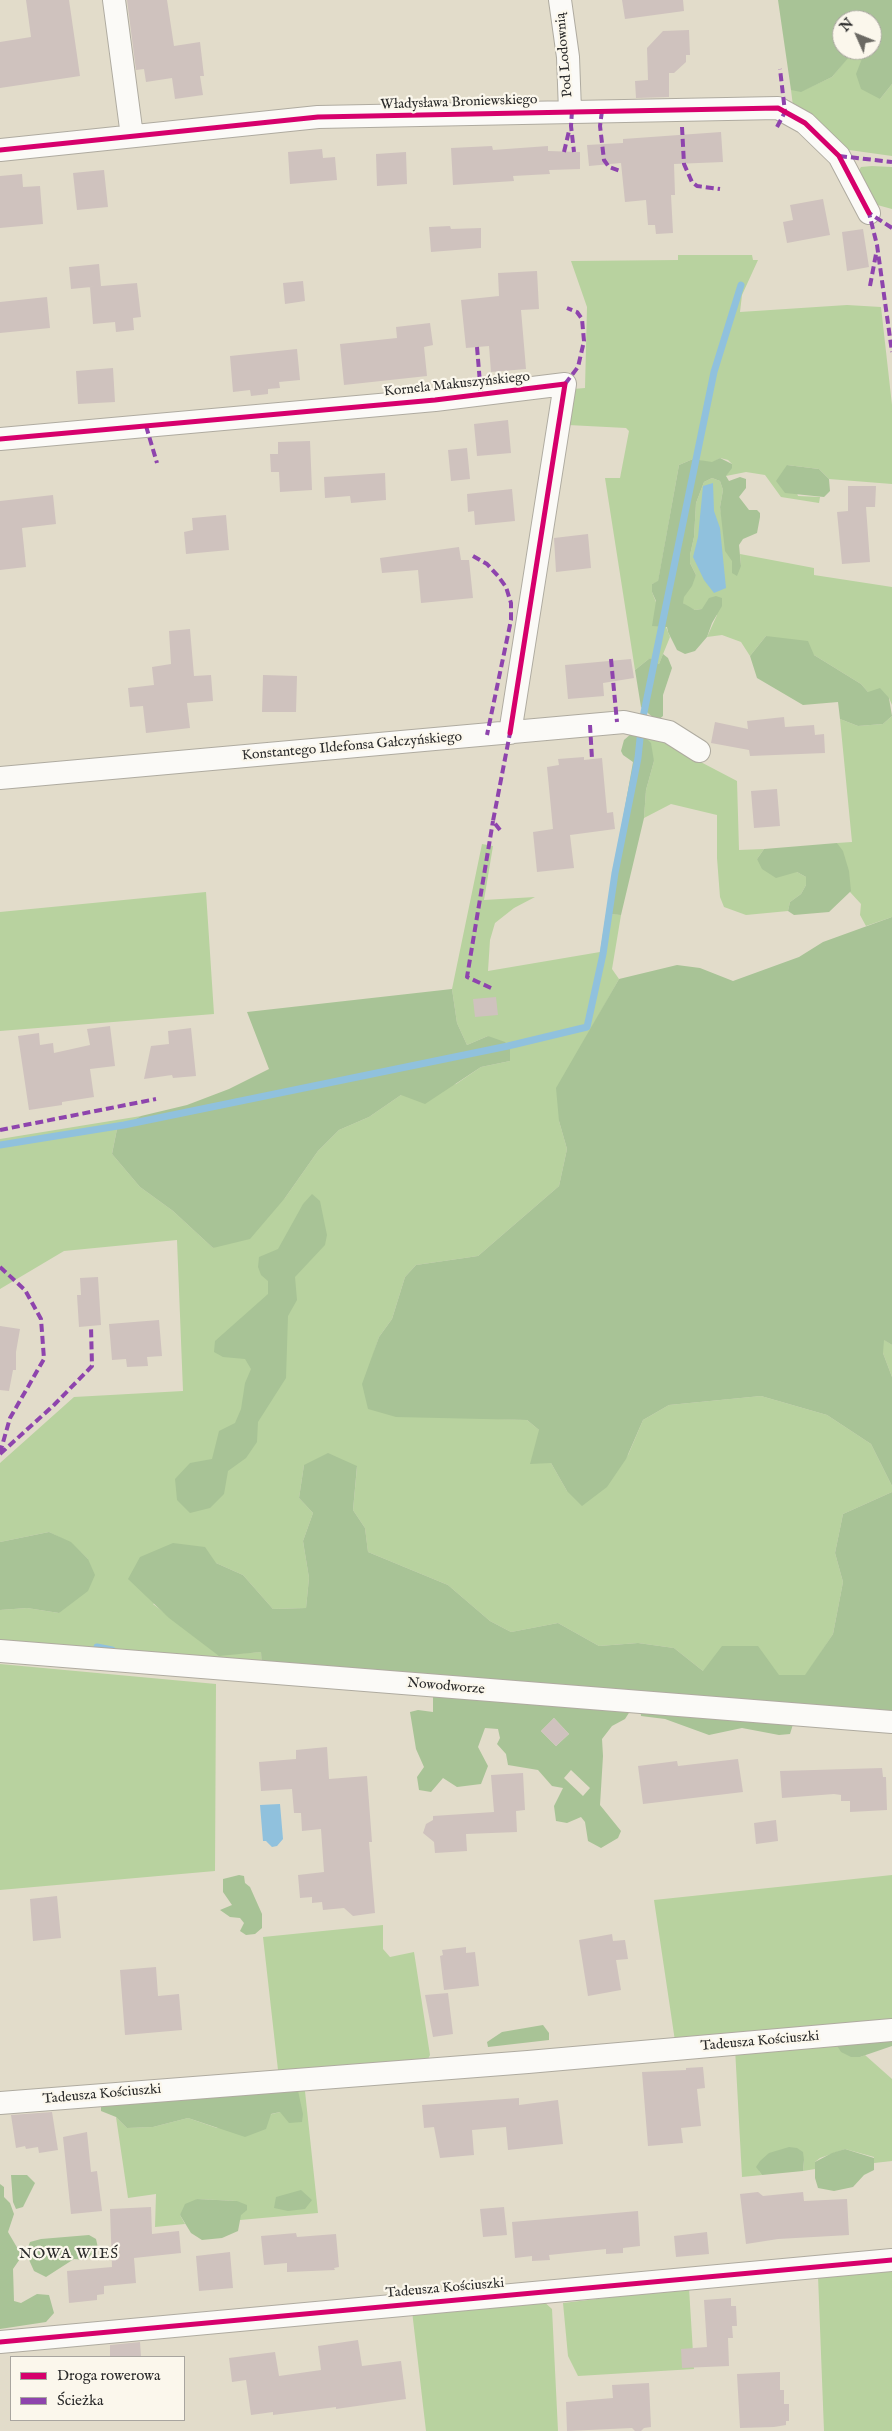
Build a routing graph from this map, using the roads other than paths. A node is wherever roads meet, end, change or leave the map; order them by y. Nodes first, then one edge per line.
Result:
1 (114, 0) edge
2 (560, 0) edge
3 (570, 111) junction
4 (132, 136) junction
5 (0, 150) edge
6 (869, 213) dead end
7 (0, 439) edge
8 (510, 733) junction
9 (698, 750) dead end
10 (0, 778) edge
11 (0, 1651) edge
12 (892, 1722) edge
13 (892, 2030) edge
14 (0, 2103) edge
15 (892, 2260) edge
16 (0, 2342) edge

1 - 4 street
2 - 3 street, Pod Lodownią
3 - 4 street, Władysława Broniewskiego
3 - 6 street, Władysława Broniewskiego
4 - 5 street, Władysława Broniewskiego
7 - 8 street, Kornela Makuszyńskiego
8 - 9 street, Konstantego Ildefonsa Gałczyńskiego
8 - 10 street, Konstantego Ildefonsa Gałczyńskiego
11 - 12 street, Nowodworze
13 - 14 street, Tadeusza Kościuszki
15 - 16 street, Tadeusza Kościuszki

